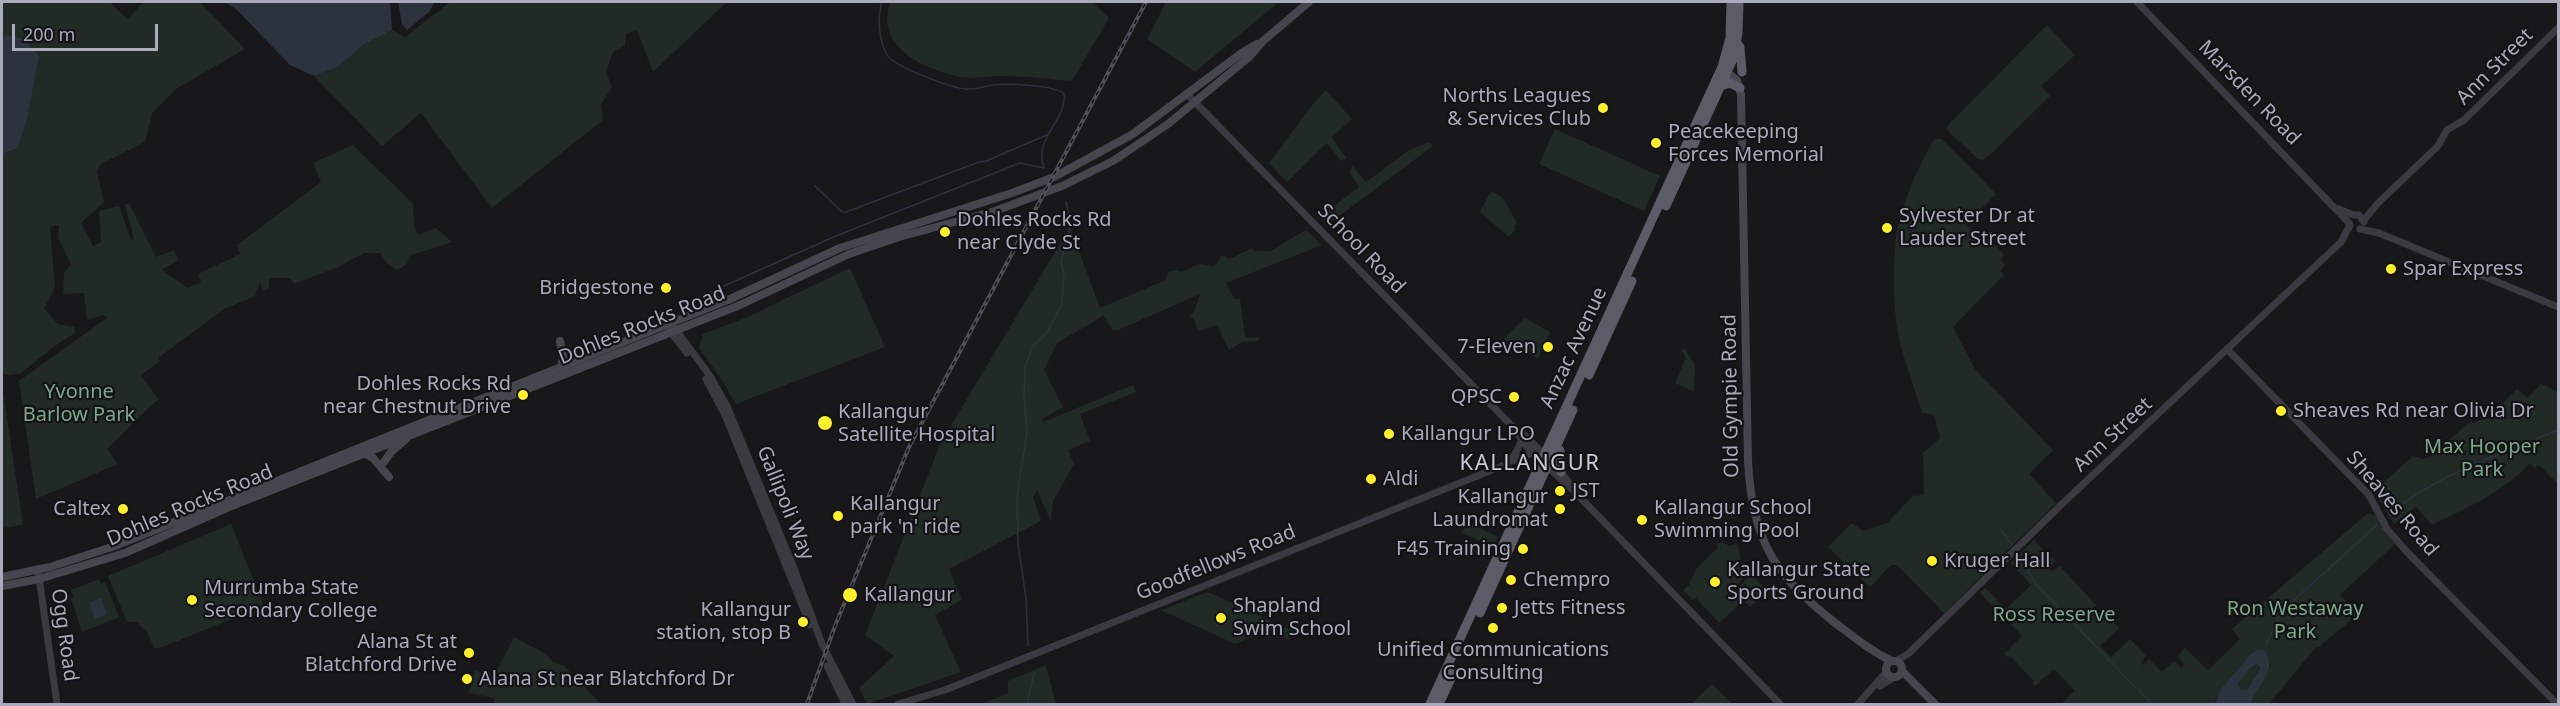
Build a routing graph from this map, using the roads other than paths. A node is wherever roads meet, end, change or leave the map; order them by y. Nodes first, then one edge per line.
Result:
1 (1309, 2) edge
2 (1731, 2) edge
3 (1739, 2) edge
4 (2137, 2) edge
5 (2559, 28) edge
6 (1263, 41) junction
7 (1737, 44) junction
8 (1726, 66) junction
9 (1742, 72) junction
10 (1721, 86) junction
11 (1741, 92) junction
12 (1188, 95) junction
13 (1196, 103) junction
14 (1675, 177) junction
15 (2378, 202) junction
16 (2352, 219) junction
17 (2361, 225) junction
18 (2341, 242) junction
19 (2559, 307) edge
20 (671, 328) junction
21 (560, 341) dead end
22 (2228, 350) junction
23 (561, 367) junction
24 (413, 434) junction
25 (1522, 438) junction
26 (1557, 446) junction
27 (364, 453) junction
28 (1532, 453) junction
29 (1545, 461) junction
30 (384, 462) dead end
31 (1511, 462) junction
32 (1500, 466) junction
33 (1559, 474) junction
34 (389, 477) dead end
35 (1541, 481) junction
36 (39, 575) junction
37 (2, 577) edge
38 (2, 586) edge
39 (1894, 670) junction
40 (945, 690) junction
41 (57, 705) edge
42 (845, 705) edge
43 (853, 705) edge
44 (898, 705) edge
45 (915, 705) edge
46 (1430, 705) edge
47 (1439, 705) edge
48 (1780, 705) edge
49 (1858, 705) edge
50 (1935, 705) edge
51 (2557, 705) edge

1 - 6 main road, Dohles Rocks Road
2 - 8 highway, Anzac Avenue
3 - 7 highway, Anzac Avenue
4 - 16 street, Marsden Road
5 - 15 street, Ann Street
6 - 12 main road, Dohles Rocks Road
6 - 13 main road, Dohles Rocks Road
7 - 8 highway, Anzac Avenue
7 - 9 highway
8 - 9 main road
8 - 10 highway, Anzac Avenue
8 - 11 main road
8 - 14 highway, Anzac Avenue
9 - 11 main road, Old Gympie Road
10 - 11 highway
10 - 14 highway, Anzac Avenue
11 - 39 main road, Old Gympie Road
12 - 13 street, School Road
12 - 20 main road, Dohles Rocks Road
13 - 20 main road, Dohles Rocks Road
13 - 25 street, School Road
14 - 26 highway, Anzac Avenue
14 - 29 highway, Anzac Avenue
15 - 16 street, Ann Street
15 - 17 street, Ann Street
16 - 17 street
16 - 17 street
16 - 18 street, Ann Street
17 - 18 street, Ann Street
17 - 19 street
18 - 22 street, Ann Street
20 - 23 main road, Dohles Rocks Road
20 - 24 main road, Dohles Rocks Road
20 - 42 street, Gallipoli Way
20 - 43 street, Gallipoli Way
21 - 23 main road
22 - 39 street, Ann Street
22 - 51 street, Sheaves Road
23 - 36 main road, Dohles Rocks Road
24 - 27 main road, Dohles Rocks Road
24 - 30 main road
25 - 28 street, School Road
25 - 29 street, School Road
25 - 31 street
25 - 32 street
26 - 29 highway, Anzac Avenue
26 - 33 highway
27 - 34 main road
27 - 36 main road, Dohles Rocks Road
28 - 29 street, School Road
28 - 31 street, Goodfellows Road
29 - 33 street, School Road
29 - 35 highway, Anzac Avenue
29 - 46 highway, Anzac Avenue
31 - 32 street, Goodfellows Road
32 - 40 street, Goodfellows Road
33 - 35 highway
33 - 48 street, School Road
35 - 47 highway, Anzac Avenue
36 - 37 main road, Dohles Rocks Road
36 - 38 main road, Dohles Rocks Road
36 - 41 street, Ogg Road
39 - 49 street, Ann Street
39 - 50 main road, Old Gympie Road
40 - 44 street, Goodfellows Road
40 - 45 street, Goodfellows Road

